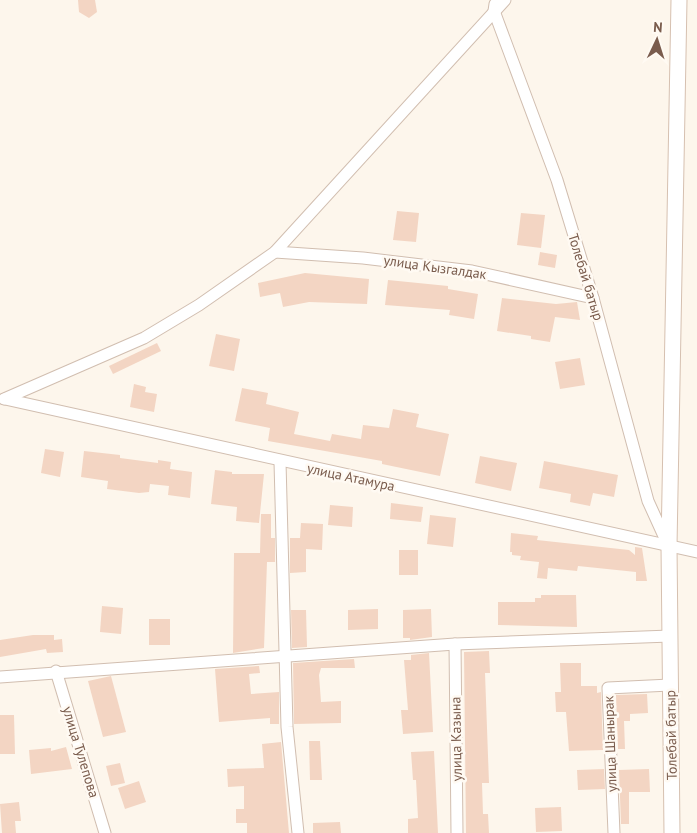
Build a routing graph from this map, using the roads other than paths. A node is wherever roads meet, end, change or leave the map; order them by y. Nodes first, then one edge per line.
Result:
1 (505, 0) edge
2 (679, 0) edge
3 (495, 6) edge
4 (275, 252) junction
5 (593, 298) junction
6 (2, 399) edge
7 (280, 462) junction
8 (669, 546) junction
9 (697, 552) edge
10 (670, 636) junction
11 (455, 644) junction
12 (285, 654) junction
13 (56, 671) junction
14 (0, 677) edge
15 (670, 685) junction
16 (105, 833) edge
17 (298, 833) edge
18 (458, 833) edge
19 (614, 833) edge
20 (672, 833) edge

1 - 3 street
2 - 8 street, Толебай батыр
3 - 4 street
3 - 5 street, Толебай батыр
4 - 5 street, улица Кызгалдак
4 - 6 street
5 - 8 street, Толебай батыр
6 - 7 street, улица Атамура
7 - 8 street, улица Атамура
7 - 12 street
8 - 9 street, улица Атамура
8 - 10 street, Толебай батыр
10 - 11 street
10 - 15 street, Толебай батыр
11 - 12 street
11 - 18 street, улица Казына
12 - 13 street
12 - 17 street
13 - 14 street
13 - 16 street, улица Тулепова
15 - 19 street, улица Шанырак
15 - 20 street, Толебай батыр

